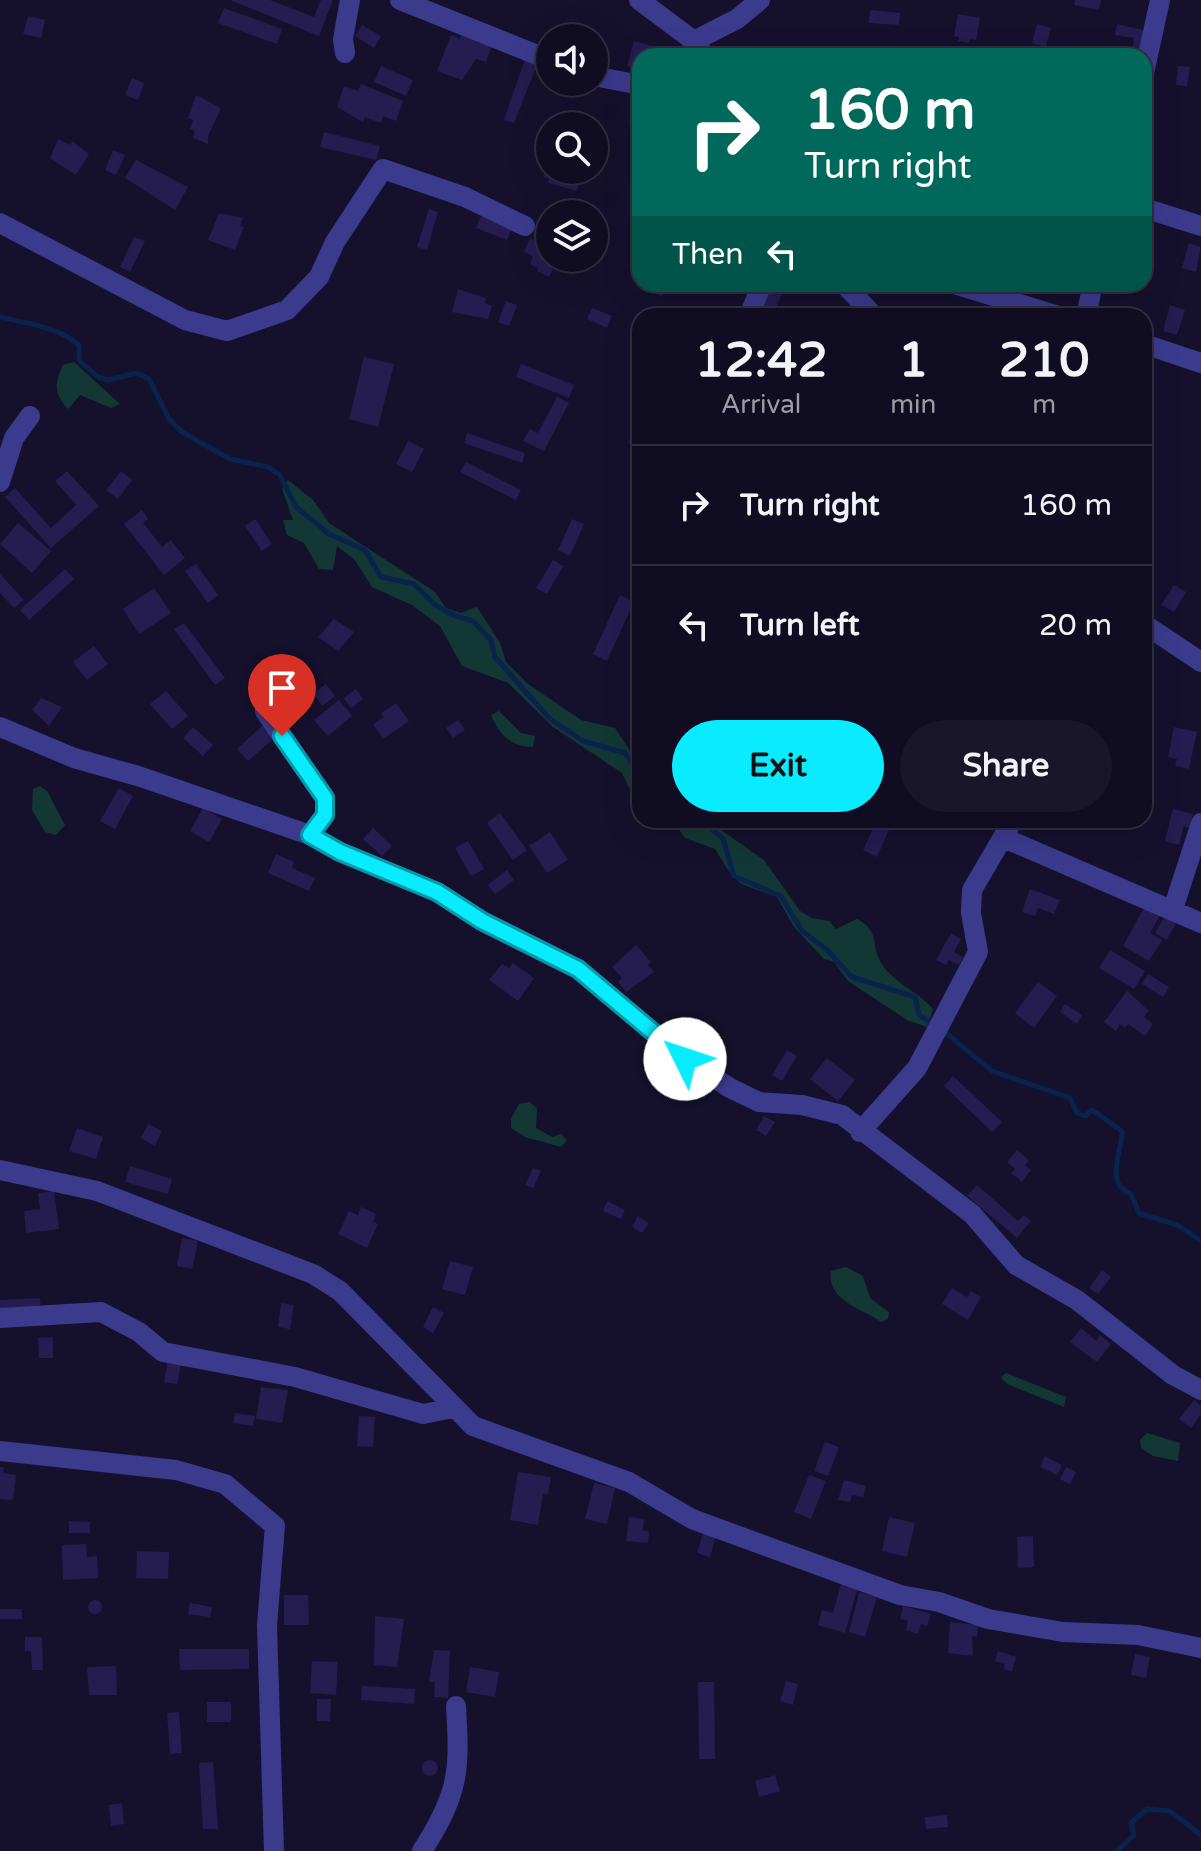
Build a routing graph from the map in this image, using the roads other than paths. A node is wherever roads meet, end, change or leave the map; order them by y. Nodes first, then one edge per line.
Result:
1 (350, 0) edge
2 (400, 0) edge
3 (639, 0) edge
4 (760, 0) edge
5 (1160, 0) edge
6 (699, 48) edge
7 (701, 48) edge
8 (1149, 48) edge
9 (345, 53) dead end
10 (536, 54) edge
11 (608, 79) edge
12 (632, 83) edge
13 (1152, 211) edge
14 (0, 223) edge
15 (525, 226) dead end
16 (1201, 226) edge
17 (852, 292) edge
18 (980, 292) edge
19 (866, 308) edge
20 (1033, 308) edge
21 (1152, 347) edge
22 (1201, 363) edge
23 (30, 416) dead end
24 (0, 480) edge
25 (1152, 629) edge
26 (1201, 662) edge
27 (265, 711) dead end
28 (0, 727) edge
29 (1201, 823) edge
30 (1009, 829) edge
31 (310, 835) junction
32 (1173, 909) junction
33 (1201, 923) edge
34 (860, 1132) junction
35 (0, 1170) edge
36 (0, 1318) edge
37 (1201, 1390) edge
38 (453, 1408) junction
39 (0, 1451) edge
40 (1201, 1648) edge
41 (456, 1706) dead end
42 (274, 1851) edge
43 (422, 1851) edge

1 - 9 street
2 - 10 street
3 - 6 street
4 - 7 street
5 - 8 street
11 - 12 street
13 - 16 street
14 - 15 street
17 - 19 street
18 - 20 street
21 - 22 street
23 - 24 street
25 - 26 street
27 - 31 street
28 - 31 street
29 - 32 street
30 - 32 street
30 - 34 street
31 - 34 street
32 - 33 street
34 - 37 street
35 - 38 street
36 - 38 street
38 - 40 street
39 - 42 street
41 - 43 street

